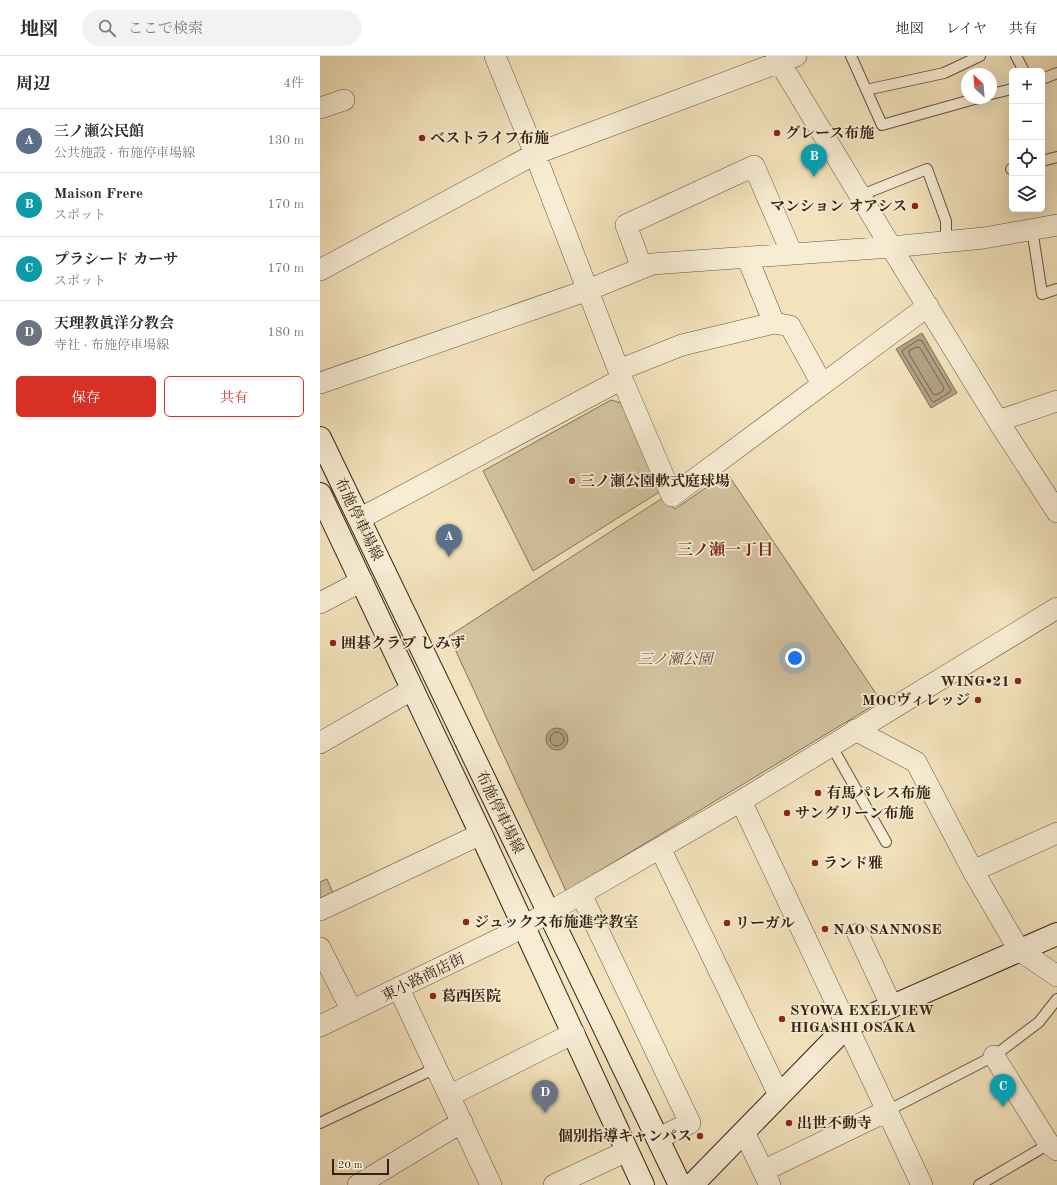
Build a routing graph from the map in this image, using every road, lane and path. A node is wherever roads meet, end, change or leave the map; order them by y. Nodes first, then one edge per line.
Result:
1 (496, 56) edge
2 (851, 56) edge
3 (980, 56) edge
4 (1016, 56) edge
5 (784, 58) edge
6 (1022, 68) edge
7 (1057, 73) edge
8 (1045, 78) edge
9 (866, 90) junction
10 (1009, 90) edge
11 (997, 93) edge
12 (344, 100) dead end
13 (961, 103) edge
14 (320, 108) edge
15 (535, 154) junction
16 (1057, 156) edge
17 (1045, 160) edge
18 (859, 196) junction
19 (1057, 225) edge
20 (1032, 229) junction
21 (946, 241) junction
22 (890, 247) junction
23 (792, 254) junction
24 (747, 258) junction
25 (642, 268) junction
26 (320, 270) edge
27 (1057, 289) edge
28 (588, 290) junction
29 (928, 306) junction
30 (774, 323) junction
31 (620, 375) junction
32 (320, 383) edge
33 (822, 384) junction
34 (1057, 401) edge
35 (998, 421) junction
36 (320, 438) edge
37 (320, 494) edge
38 (1057, 512) edge
39 (359, 519) junction
40 (362, 581) junction
41 (320, 603) edge
42 (1057, 608) edge
43 (412, 689) junction
44 (855, 730) junction
45 (320, 743) edge
46 (832, 745) junction
47 (741, 801) junction
48 (1057, 832) edge
49 (481, 834) junction
50 (886, 842) dead end
51 (660, 848) junction
52 (973, 871) junction
53 (581, 894) junction
54 (555, 909) junction
55 (320, 910) edge
56 (524, 926) junction
57 (858, 934) dead end
58 (1057, 934) edge
59 (320, 948) edge
60 (1019, 950) junction
61 (1057, 976) edge
62 (399, 989) junction
63 (1057, 999) edge
64 (892, 1007) junction
65 (352, 1011) junction
66 (320, 1026) edge
67 (847, 1026) junction
68 (574, 1033) junction
69 (994, 1056) junction
70 (436, 1068) junction
71 (779, 1095) junction
72 (449, 1096) junction
73 (887, 1111) junction
74 (462, 1122) junction
75 (320, 1123) edge
76 (744, 1132) junction
77 (669, 1133) dead end
78 (1053, 1147) edge
79 (627, 1151) junction
80 (766, 1178) edge
81 (358, 1185) edge
82 (491, 1185) edge
83 (554, 1185) edge
84 (643, 1185) edge
85 (680, 1185) edge
86 (692, 1185) edge
87 (922, 1185) edge
88 (979, 1185) edge

1 - 15 street
2 - 9 lane
3 - 9 lane
4 - 6 lane
5 - 15 street
5 - 18 street
7 - 8 lane
9 - 13 lane
10 - 11 lane
12 - 14 street
15 - 26 street
15 - 28 street
16 - 17 lane
18 - 21 lane
18 - 22 street
19 - 20 street
20 - 21 street
20 - 27 lane
21 - 22 street
22 - 23 street
22 - 29 street
23 - 24 street
23 - 25 street
24 - 25 street
24 - 30 street
25 - 28 street
28 - 31 street
28 - 32 street
29 - 33 street
29 - 35 street
30 - 31 street
30 - 33 street
31 - 33 street
31 - 39 street
34 - 35 street
35 - 38 street
36 - 39 main road, 布施停車場線
37 - 40 main road, 布施停車場線
39 - 54 main road, 布施停車場線
40 - 41 street
40 - 43 main road, 布施停車場線
42 - 44 street, 東小路商店街
43 - 45 street
43 - 49 main road, 布施停車場線
44 - 46 street, 東小路商店街
44 - 52 street
46 - 47 street, 東小路商店街
46 - 50 lane
47 - 51 street, 東小路商店街
47 - 67 street
48 - 52 street
49 - 55 street
49 - 56 main road, 布施停車場線
51 - 53 street, 東小路商店街
51 - 71 street
52 - 60 street
53 - 54 street, 東小路商店街
53 - 77 street
54 - 56 street, 東小路商店街
54 - 85 main road, 布施停車場線
56 - 62 street, 東小路商店街
56 - 68 main road, 布施停車場線
57 - 64 street
58 - 60 main road
59 - 65 street
60 - 61 street
60 - 64 main road
62 - 65 street, 東小路商店街
62 - 70 street
63 - 69 lane
64 - 67 main road
65 - 66 street, 東小路商店街
67 - 71 main road
67 - 73 street
68 - 72 street
68 - 79 main road, 布施停車場線
69 - 73 lane
69 - 78 street
70 - 72 street
70 - 75 lane
71 - 76 main road
72 - 74 street
73 - 80 street
73 - 87 street
74 - 81 street
74 - 82 street
76 - 80 street
76 - 86 main road
78 - 88 lane
79 - 83 street
79 - 84 main road, 布施停車場線

